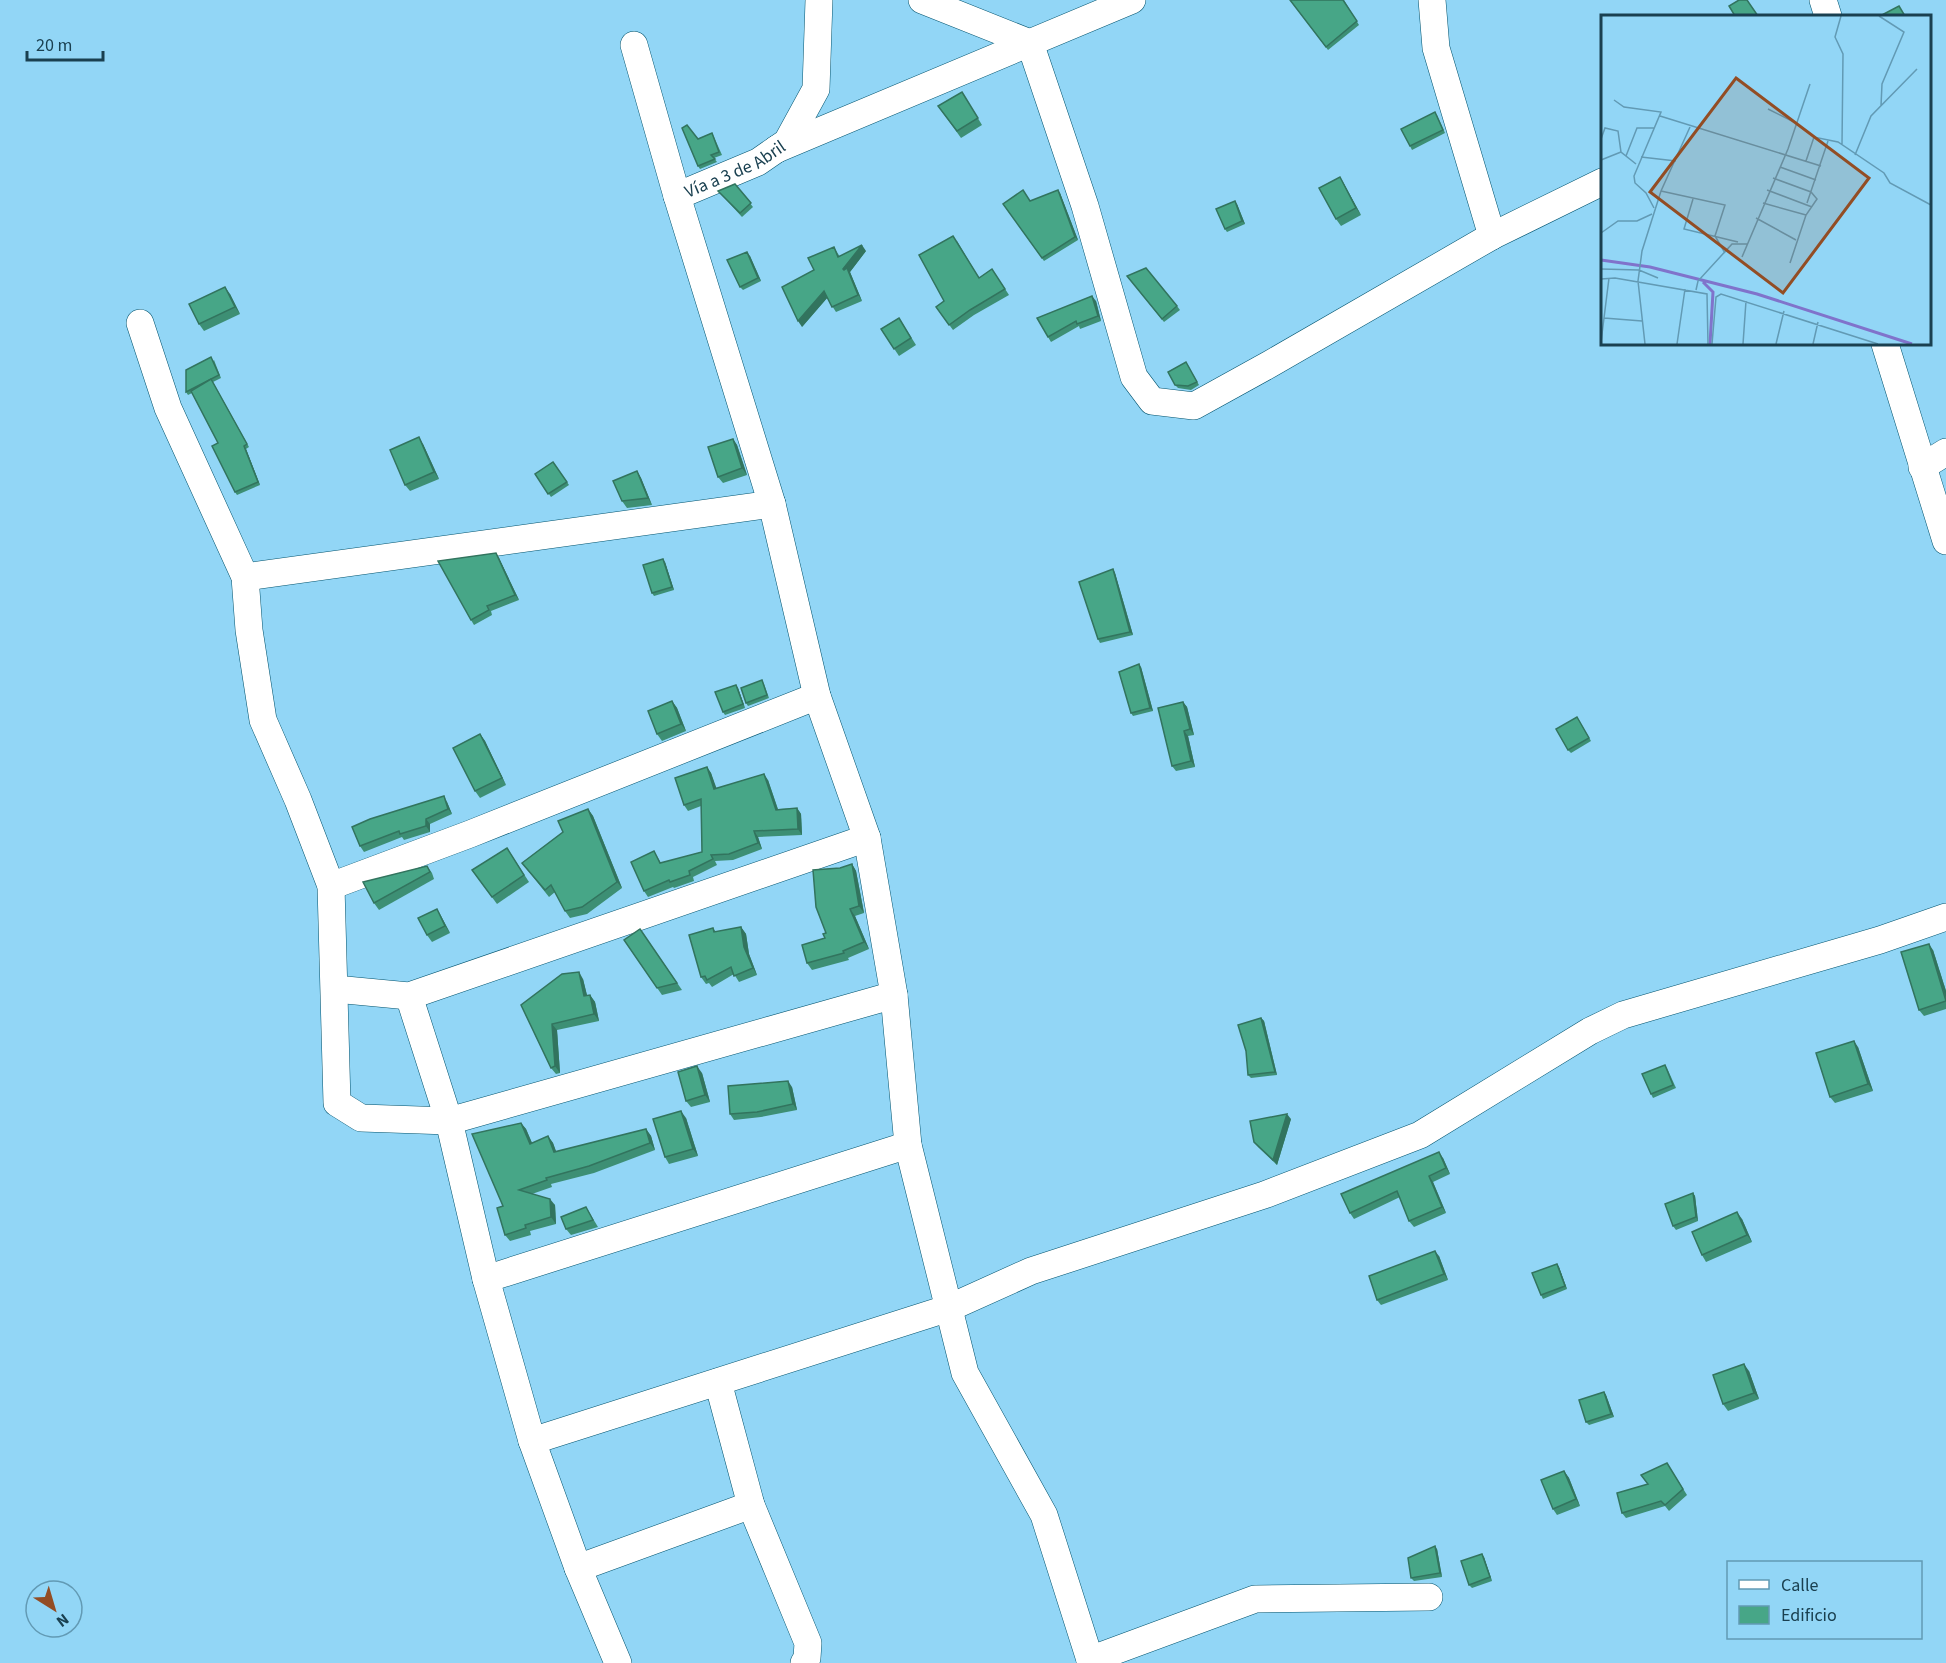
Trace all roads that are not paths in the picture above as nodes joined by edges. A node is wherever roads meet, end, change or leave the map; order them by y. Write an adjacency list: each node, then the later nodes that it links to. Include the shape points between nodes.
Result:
1 (819, 0): 9 (street, Vía a 3 de Abril, via 816,89 787,142)
2 (922, 0): 7 (street)
3 (1131, 0): 7 (street)
4 (1432, 0): 12 (street, via 1436,48)
5 (1823, 0): 6 (street)
6 (1828, 15)
7 (1030, 43): 9 (street); 12 (street, via 1085,206 1134,377 1152,401 1194,406)
8 (634, 45): 11 (street)
9 (777, 149): 11 (street, Vía a 3 de Abril, via 758,162)
10 (1601, 182): 12 (street)
11 (677, 196): 17 (street)
12 (1492, 236)
13 (141, 323): 19 (street, via 168,408)
14 (1886, 345): 16 (street)
15 (1946, 452): 16 (street)
16 (1922, 467): 18 (street)
17 (772, 504): 19 (street); 20 (street)
18 (1946, 542)
19 (245, 577): 22 (street, via 263,720)
20 (817, 696): 21 (street); 22 (street)
21 (867, 837): 25 (street); 26 (street)
22 (332, 886): 24 (street)
23 (1946, 917): 30 (street, via 1623,1015 1590,1030 1420,1135 1264,1195 1030,1271)
24 (335, 989): 26 (street); 27 (street, via 337,1103 361,1118)
25 (894, 994): 27 (street); 28 (street)
26 (409, 996): 27 (street)
27 (449, 1121): 29 (street)
28 (908, 1145): 29 (street); 30 (street)
29 (486, 1279): 32 (street)
30 (949, 1308): 31 (street); 36 (street, via 965,1373 1044,1515)
31 (718, 1382): 32 (street); 33 (street)
32 (531, 1441): 34 (street)
33 (751, 1505): 34 (street); 38 (street, via 808,1643)
34 (578, 1568): 37 (street)
35 (1429, 1598): 36 (street, via 1255,1599)
36 (1090, 1661)
37 (618, 1663)
38 (804, 1663)

